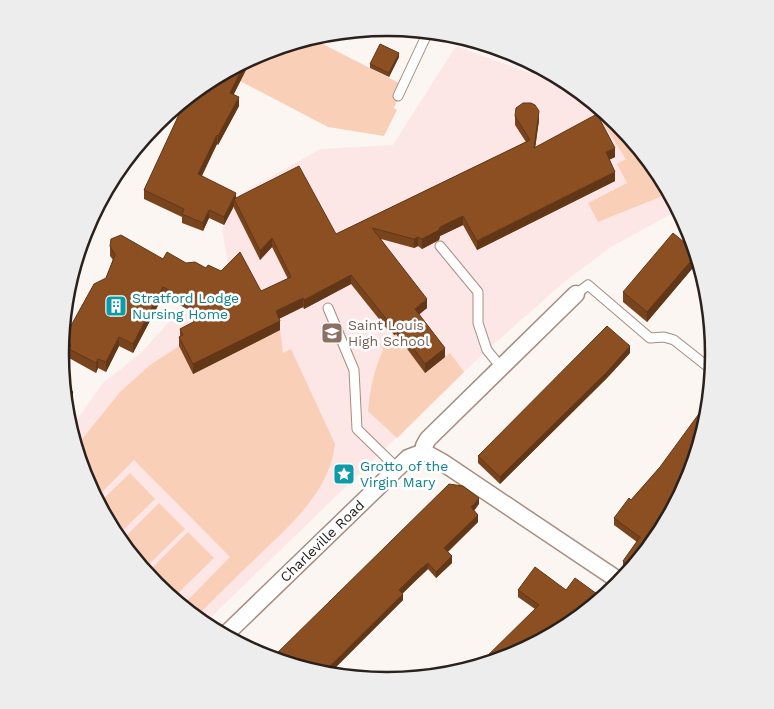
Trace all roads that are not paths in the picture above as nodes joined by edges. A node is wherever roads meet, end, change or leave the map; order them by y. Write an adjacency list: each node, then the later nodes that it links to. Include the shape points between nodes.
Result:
1 (425, 39): 2 (lane)
2 (398, 96)
3 (440, 246): 7 (lane, via 478,292 478,323 487,350)
4 (576, 294): 6 (lane, via 588,285 650,338 674,340); 7 (street)
5 (328, 308): 9 (lane, via 354,370 357,429)
6 (705, 364)
7 (500, 366): 8 (street, via 428,439)
8 (424, 452): 9 (street, Charleville Road, via 408,458); 10 (street)
9 (397, 468): 11 (street, Charleville Road)
10 (614, 577)
11 (229, 631)

